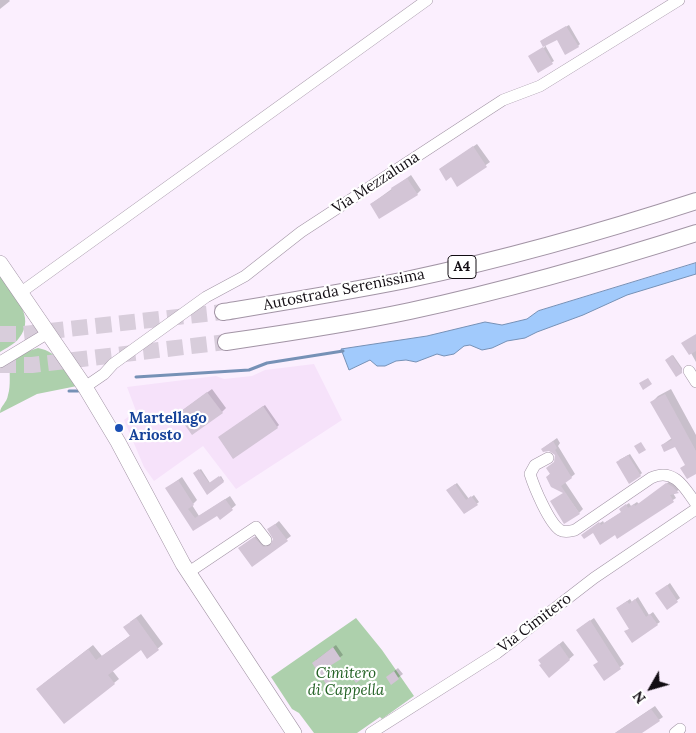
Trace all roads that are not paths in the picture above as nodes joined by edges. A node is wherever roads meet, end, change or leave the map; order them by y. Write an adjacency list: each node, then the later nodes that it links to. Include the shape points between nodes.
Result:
1 (427, 0): 6 (street)
2 (679, 0): 13 (street, Via Mezzaluna, via 540,86 504,100 441,140 301,232 245,276 206,297 113,364)
3 (696, 201): 7 (highway, Autostrada Serenissima / A4, via 507,256 406,280)
4 (696, 234): 9 (highway, Autostrada Serenissima / A4, via 602,262 410,311)
5 (0, 264): 6 (main road)
6 (20, 293): 8 (main road)
7 (223, 312)
8 (48, 333): 10 (street); 13 (main road)
9 (226, 342)
10 (0, 362)
11 (688, 371): 12 (street)
12 (696, 382)
13 (86, 388): 18 (main road)
14 (548, 458): 15 (street, via 534,465 530,474 552,522 566,532 575,530 651,478 662,474 684,485)
15 (696, 504)
16 (696, 509): 20 (street, Via Cimitero, via 594,578 497,653)
17 (266, 540): 18 (street, via 256,527)
18 (188, 572): 19 (main road)
19 (294, 733)
20 (371, 733)

